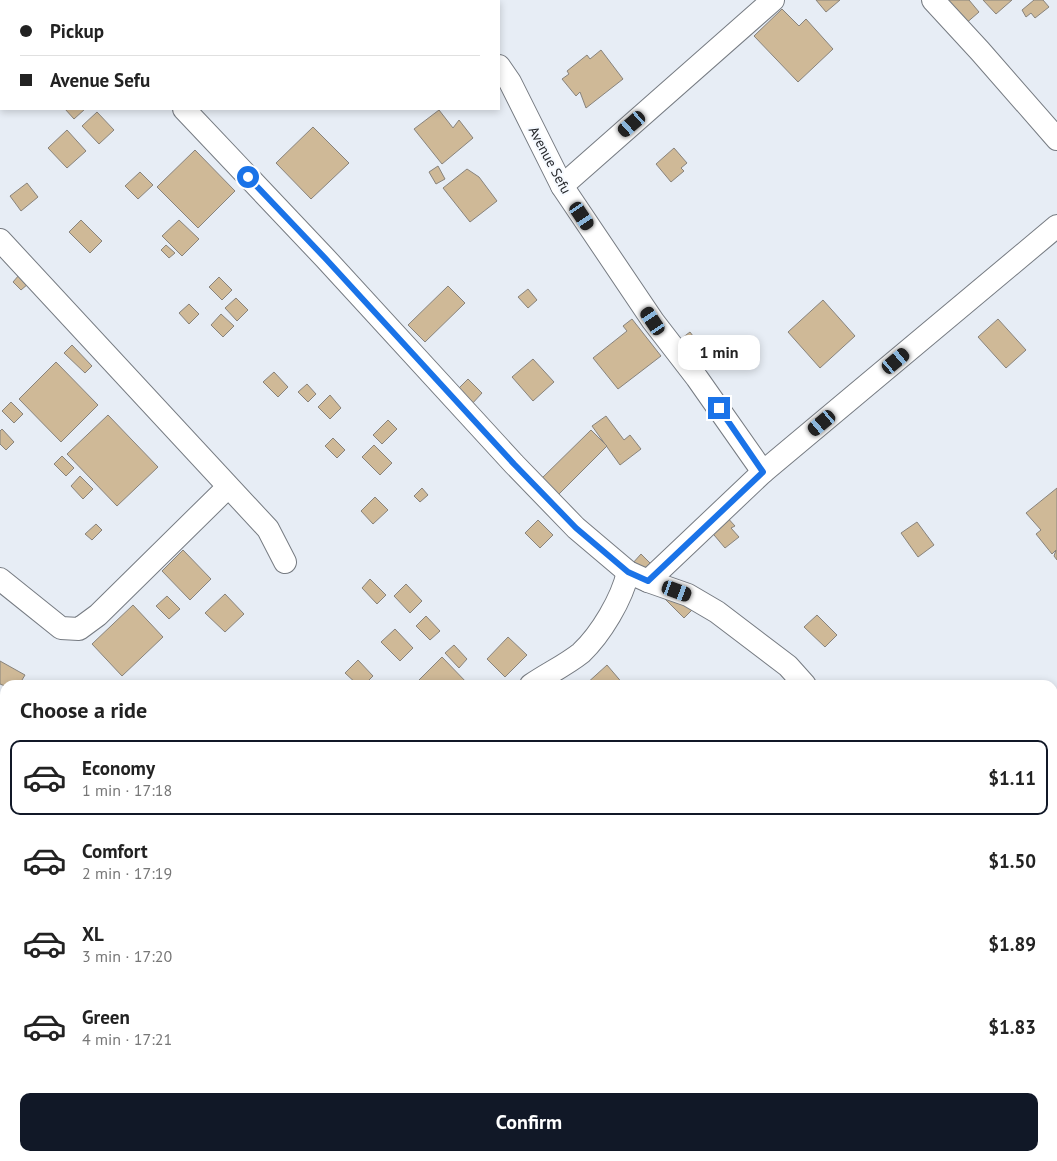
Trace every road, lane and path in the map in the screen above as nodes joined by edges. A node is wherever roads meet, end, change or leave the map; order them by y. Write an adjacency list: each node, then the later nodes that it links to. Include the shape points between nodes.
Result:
1 (773, 0): 6 (street)
2 (932, 0): 5 (street)
3 (500, 67): 6 (street, Avenue Sefu)
4 (185, 110): 12 (street, via 576,528)
5 (1057, 139)
6 (562, 186): 9 (street, Avenue Sefu, via 653,321)
7 (1057, 226): 9 (street)
8 (0, 240): 10 (street)
9 (763, 472): 12 (street)
10 (228, 487): 11 (street, via 268,529); 13 (street, via 80,629 61,628)
11 (285, 562)
12 (638, 577): 14 (street, via 581,652); 15 (street, via 688,595 717,612 788,666)
13 (1, 583)
14 (539, 680)
15 (801, 680)

